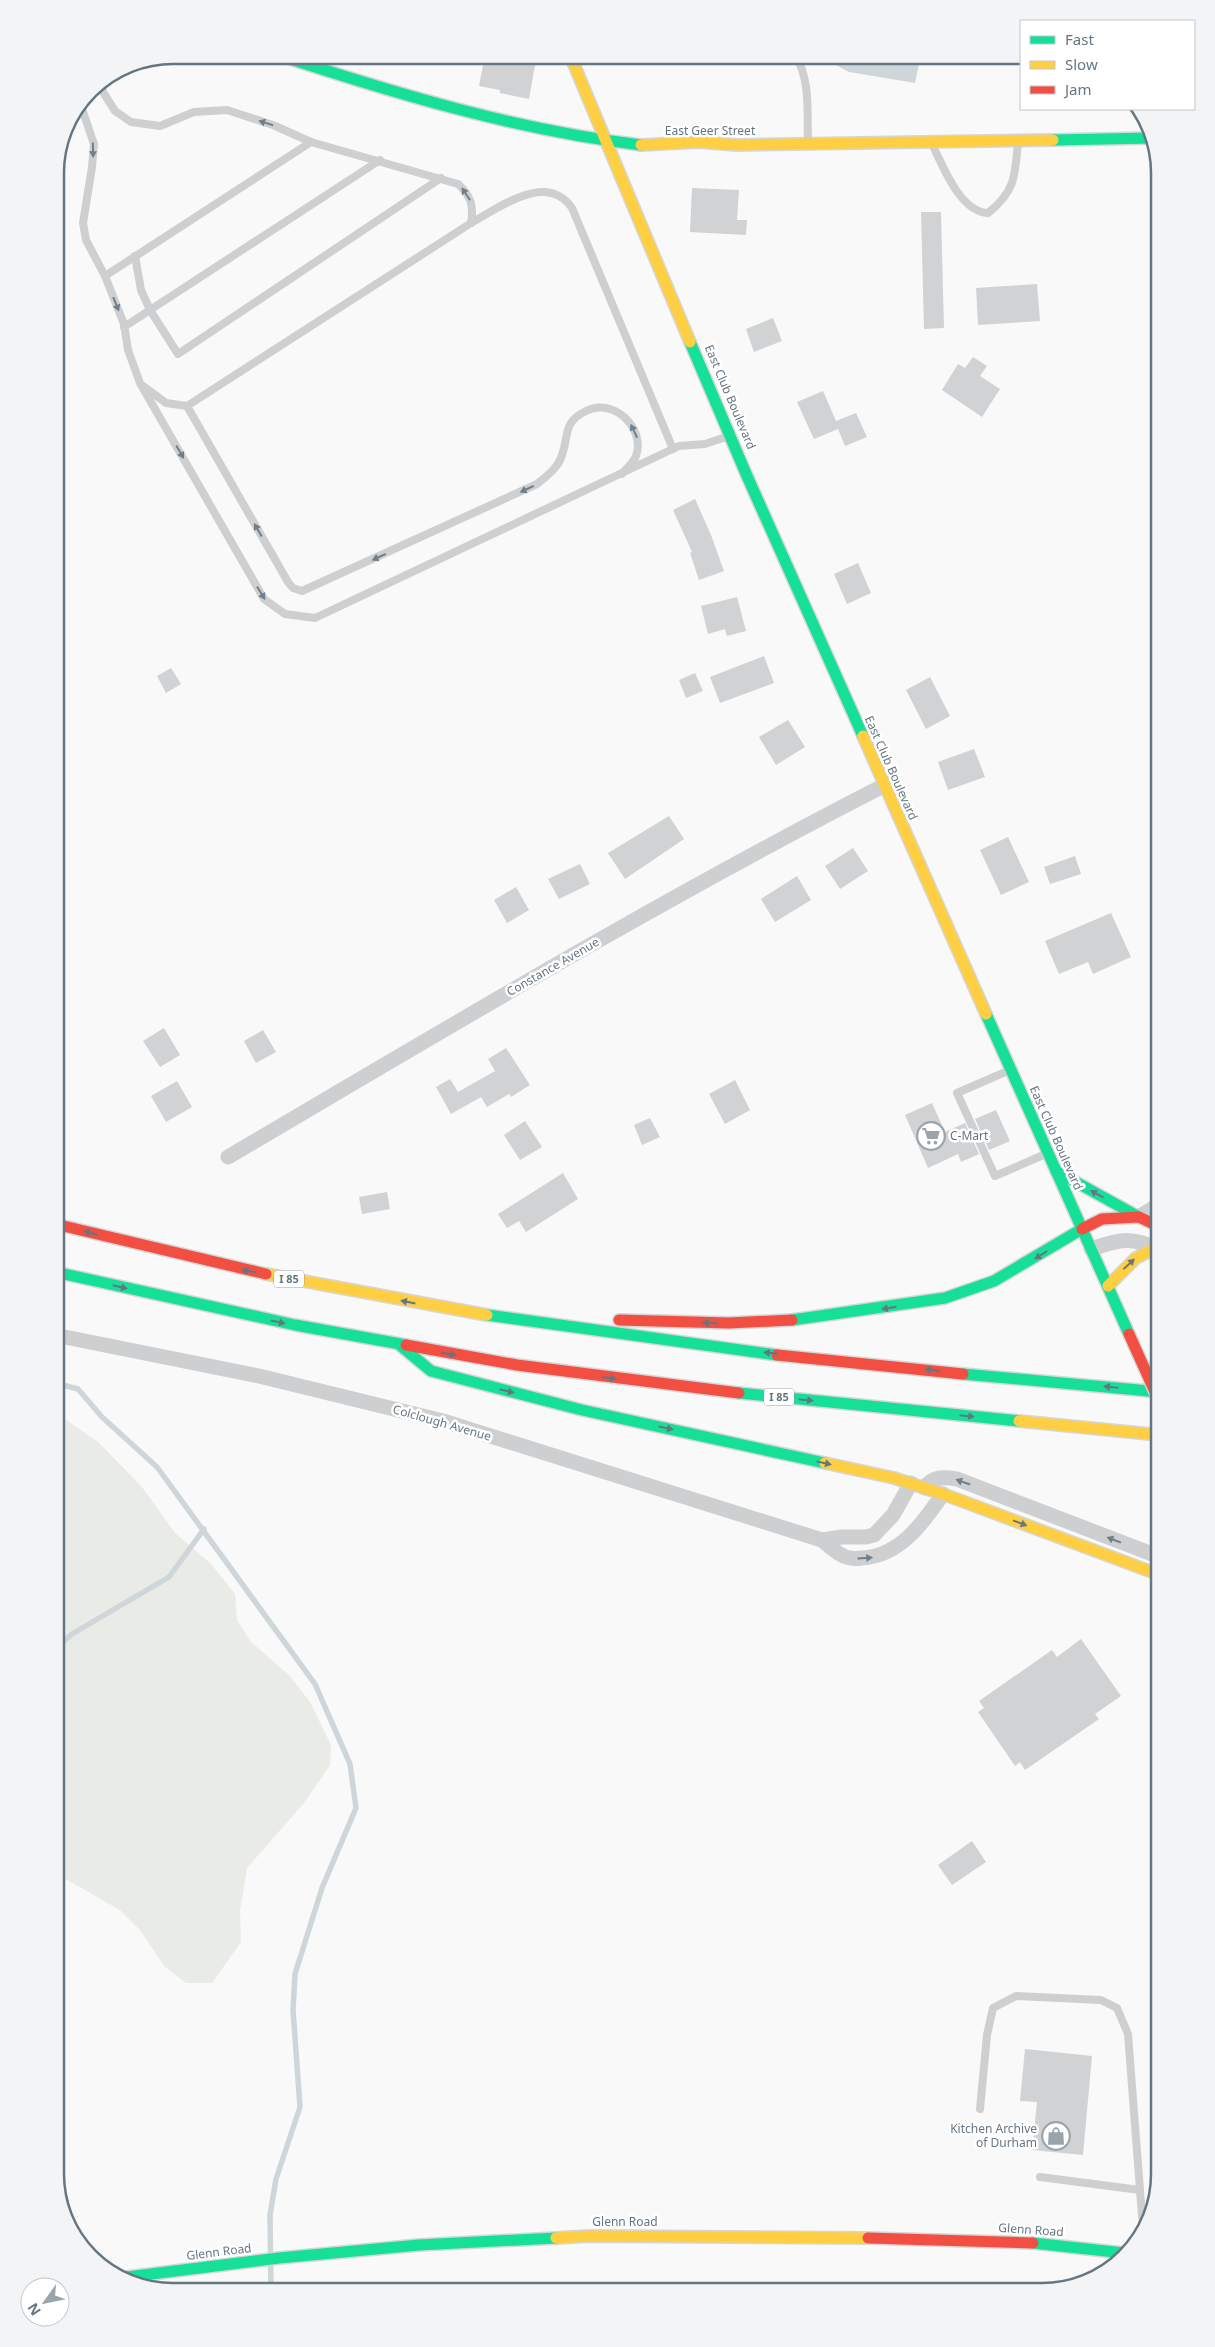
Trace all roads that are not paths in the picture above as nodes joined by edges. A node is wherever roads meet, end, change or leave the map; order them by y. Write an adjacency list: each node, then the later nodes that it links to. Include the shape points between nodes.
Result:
1 (306, 64): 8 (main road, East Geer Street, via 420,101)
2 (574, 64): 8 (main road, East Club Boulevard)
3 (800, 64): 11 (lane, via 806,84)
4 (103, 90): 7 (lane, one-way to 4, via 227,110 194,112 160,126 131,122 115,111)
5 (83, 111): 16 (lane, one-way to 16, via 94,144 83,223 86,240)
6 (1146, 138): 9 (main road, East Geer Street)
7 (311, 142): 12 (lane); 15 (lane)
8 (605, 142): 11 (main road, East Geer Street, via 647,146 698,142); 21 (main road, East Club Boulevard)
9 (1018, 142): 10 (main road, East Geer Street); 10 (lane, via 1014,180 1000,203 988,213 980,213 958,195)
10 (931, 144): 11 (main road, East Geer Street)
11 (808, 145)
12 (380, 160): 13 (lane); 17 (lane)
13 (441, 178): 14 (lane, one-way to 13, via 472,203 468,193 458,184); 17 (lane, via 178,354)
14 (471, 223): 20 (lane); 22 (lane, via 531,192 548,192 568,201)
15 (135, 256): 16 (lane); 17 (lane, via 140,290)
16 (105, 276): 18 (lane, one-way to 18)
17 (150, 310): 18 (lane)
18 (124, 327): 19 (lane)
19 (140, 383): 20 (lane, via 166,403); 23 (lane, one-way to 23, via 264,599 285,614 315,618)
20 (187, 406): 23 (lane, one-way to 20, via 636,456 636,433 617,411 588,410 570,424 562,456 556,467 538,484 302,591 288,582)
21 (731, 435): 22 (lane, via 705,444); 24 (main road, East Club Boulevard)
22 (673, 449): 23 (lane)
23 (622, 474)
24 (884, 786): 25 (main road, East Club Boulevard); 27 (street, Constance Avenue, via 635,921)
25 (1010, 1070): 26 (main road, East Club Boulevard); 26 (lane, via 957,1093 995,1176)
26 (1048, 1153): 28 (main road, East Club Boulevard)
27 (228, 1157)
28 (1056, 1171): 30 (main road, one-way to 28); 33 (main road, East Club Boulevard)
29 (1151, 1210): 30 (street)
30 (1139, 1217): 31 (main road); 33 (main road, via 1102,1219)
31 (1151, 1223)
32 (64, 1226): 39 (main road, I 85, one-way to 32, via 308,1283)
33 (1082, 1229): 35 (main road, East Club Boulevard); 39 (main road, one-way to 39, via 994,1281 945,1298 906,1305 770,1322)
34 (1151, 1246): 35 (street, via 1128,1239)
35 (1091, 1250): 38 (main road, East Club Boulevard)
36 (1151, 1252): 38 (main road, one-way to 36, via 1136,1258)
37 (64, 1274): 41 (main road, I 85, one-way to 41)
38 (1108, 1286): 42 (main road, East Club Boulevard, bridge)
39 (526, 1321): 43 (main road, I 85, one-way to 39, via 691,1345)
40 (64, 1337): 47 (street, Colclough Avenue, via 259,1376 443,1421)
41 (401, 1345): 44 (main road, I 85, one-way to 44, via 516,1365 686,1388); 45 (main road, one-way to 45, via 431,1371 582,1410)
42 (1151, 1383)
43 (1151, 1391)
44 (1151, 1434)
45 (918, 1486): 46 (main road); 47 (street, Colclough Avenue, via 874,1535); 48 (street, one-way to 45, via 957,1479 937,1478)
46 (943, 1494): 47 (street, Colclough Avenue, one-way to 46, via 846,1557 868,1558 887,1553 916,1529); 49 (main road, one-way to 49)
47 (822, 1540)
48 (1151, 1554)
49 (1151, 1572)
50 (980, 2109): 52 (lane, via 987,2035 994,2008 1016,1996 1101,2000 1116,2008 1128,2034)
51 (1040, 2177): 52 (lane)
52 (1140, 2190): 53 (lane)
53 (1143, 2217)
54 (1118, 2252): 55 (main road, Glenn Road, via 1023,2242 589,2236 419,2245)
55 (135, 2276)

